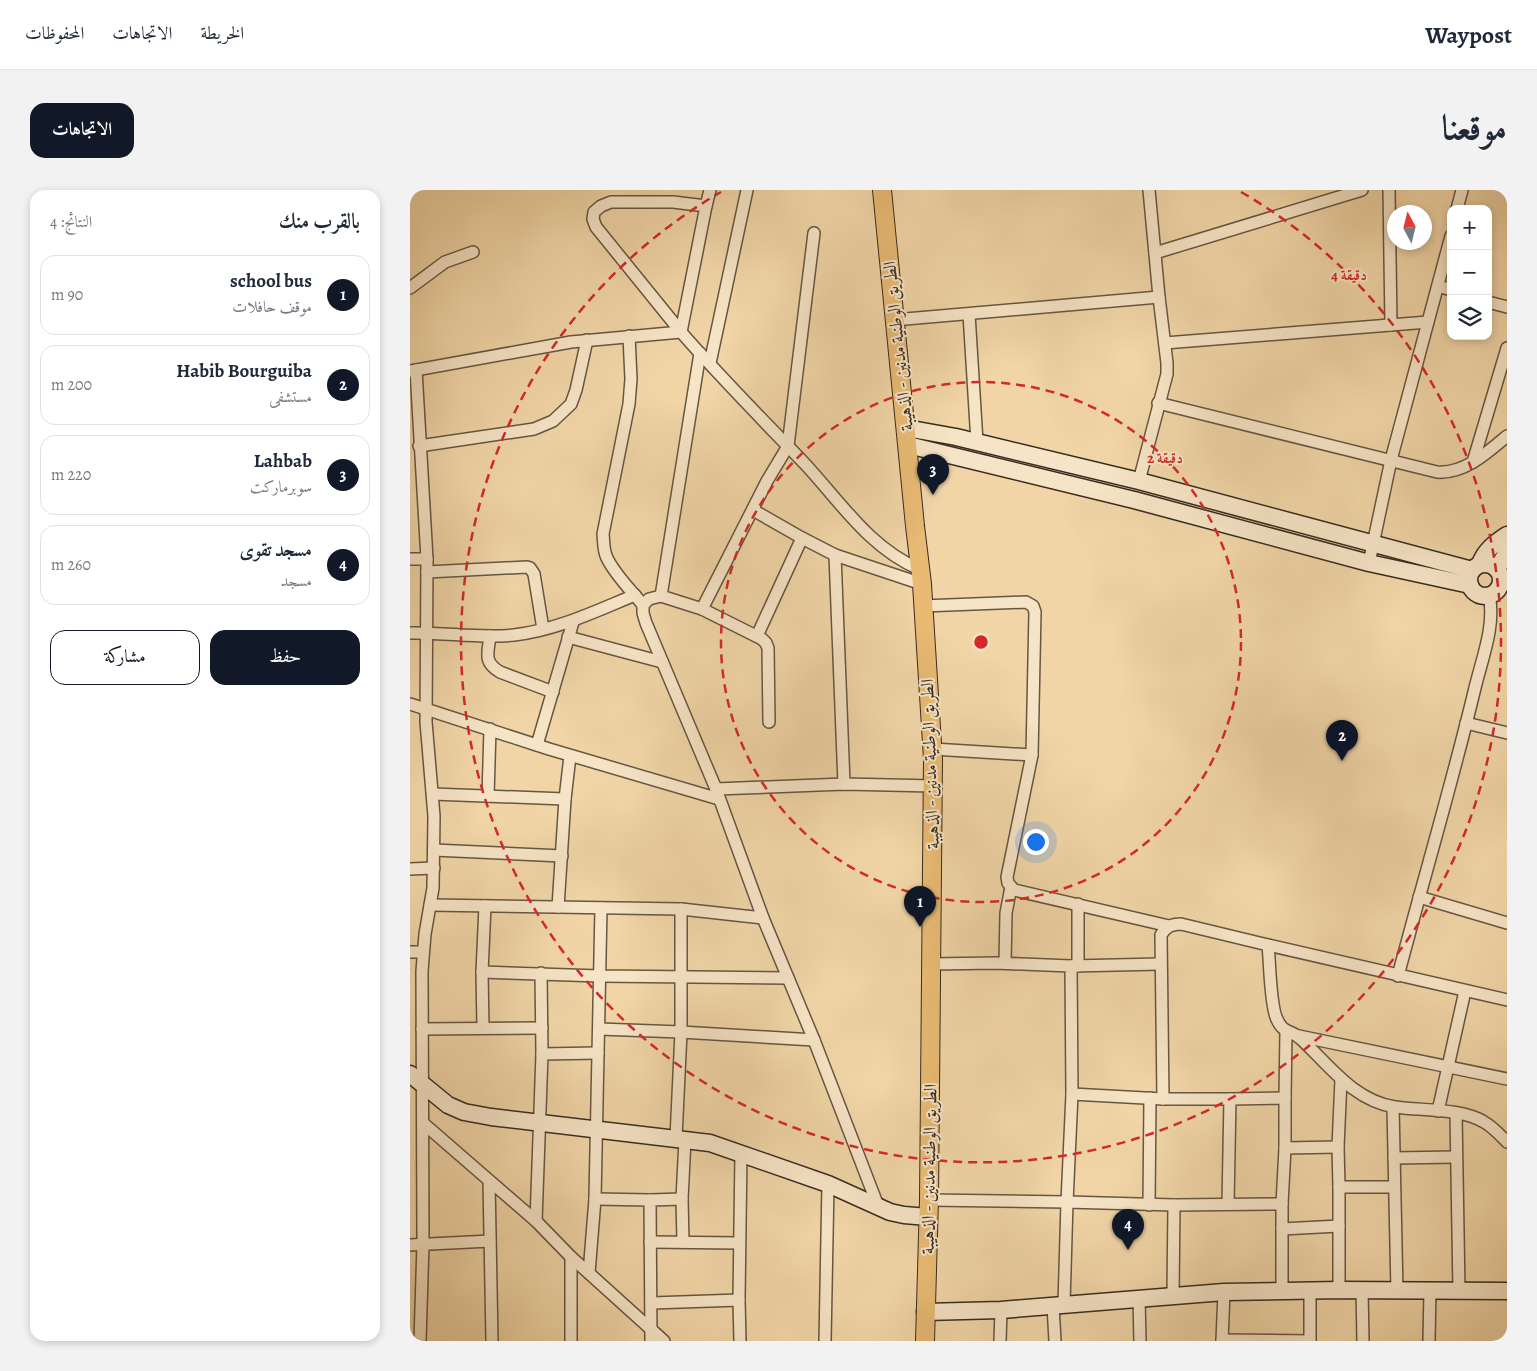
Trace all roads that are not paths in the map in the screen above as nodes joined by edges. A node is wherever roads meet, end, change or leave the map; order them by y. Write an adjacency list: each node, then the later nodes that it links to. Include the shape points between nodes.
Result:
1 (710, 190): 9 (street)
2 (748, 190): 30 (street)
3 (882, 190): 21 (main road, الطريق الوطنية مدنين - الذهيبة)
4 (1149, 190): 13 (street)
5 (1362, 190): 13 (street)
6 (1389, 190): 23 (street)
7 (1462, 190): 8 (street)
8 (1458, 205)
9 (706, 206): 24 (street); 24 (street, via 674,202 611,202 594,212 596,227)
10 (814, 233): 37 (street)
11 (1448, 250): 14 (street)
12 (473, 252): 15 (street, via 444,262)
13 (1155, 254): 17 (street)
14 (1439, 286): 16 (street); 22 (street)
15 (410, 288)
16 (1447, 289)
17 (1159, 297): 20 (street); 27 (street)
18 (1492, 303): 19 (street)
19 (1507, 306)
20 (969, 314): 21 (street); 35 (street)
21 (894, 320): 33 (main road, الطريق الوطنية مدنين - الذهيبة)
22 (1428, 322): 23 (street); 38 (street)
23 (1391, 325): 27 (street)
24 (681, 332): 25 (street); 29 (street)
25 (630, 336): 26 (street); 54 (street, via 629,404 604,546 612,566)
26 (587, 340): 31 (street); 36 (street, via 573,397 553,421 534,429)
27 (1165, 343): 32 (street, via 1167,374)
28 (1507, 348): 39 (street)
29 (700, 354): 30 (street); 55 (street)
30 (710, 363): 37 (street)
31 (413, 370): 36 (street)
32 (1158, 403): 38 (street); 40 (street)
33 (907, 436): 35 (street); 49 (street); 52 (main road, الطريق الوطنية مدنين - الذهيبة)
34 (1507, 436): 39 (street)
35 (977, 442): 40 (street)
36 (419, 446): 48 (street)
37 (788, 446): 41 (street); 52 (street, via 862,529)
38 (1391, 460): 39 (street, via 1437,472 1458,470); 44 (street)
39 (1473, 462)
40 (1139, 481): 44 (street)
41 (753, 510): 43 (street); 58 (street)
42 (1507, 535): 51 (street, via 1489,548)
43 (802, 538): 46 (street); 64 (street)
44 (1373, 544): 49 (street); 51 (street)
45 (1507, 552): 53 (street)
46 (835, 555): 52 (street); 78 (street)
47 (410, 559): 48 (street)
48 (427, 559): 50 (street)
49 (1368, 563): 51 (street)
50 (427, 572): 60 (street, via 530,568 534,574); 62 (street)
51 (1474, 573): 53 (street, via 1489,564); 53 (street, via 1478,594)
52 (921, 577): 57 (main road, الطريق الوطنية مدنين - الذهيبة)
53 (1499, 584): 71 (street, via 1491,604 1491,620)
54 (635, 595): 56 (street); 59 (street)
55 (661, 596): 56 (street, via 649,599); 58 (street)
56 (643, 605): 66 (street, via 646,623)
57 (924, 606): 75 (main road, الطريق الوطنية مدنين - الذهيبة); 76 (street, via 1026,602 1033,606 1036,619)
58 (702, 609): 64 (street)
59 (573, 622): 60 (street); 65 (street)
60 (543, 629): 63 (street)
61 (410, 633): 62 (street)
62 (426, 633): 63 (street); 69 (street)
63 (490, 636): 67 (street, via 487,656 492,668)
64 (757, 636): 70 (street, via 768,648)
65 (568, 637): 66 (street); 67 (street)
66 (662, 662): 81 (street)
67 (553, 692): 74 (street)
68 (410, 704): 69 (street)
69 (427, 708): 72 (street); 80 (street)
70 (769, 722)
71 (1466, 723): 73 (street); 89 (street)
72 (490, 729): 74 (street); 82 (street)
73 (1507, 733)
74 (537, 746): 77 (street)
75 (933, 749): 76 (street); 79 (main road, الطريق الوطنية مدنين - الذهيبة)
76 (1032, 755): 88 (street, via 1007,877)
77 (570, 756): 81 (street); 83 (street)
78 (844, 784): 79 (street); 81 (street)
79 (934, 786): 103 (main road, الطريق الوطنية مدنين - الذهيبة)
80 (433, 794): 82 (street); 84 (street)
81 (717, 794): 96 (street)
82 (488, 796): 83 (street)
83 (565, 799): 85 (street)
84 (434, 850): 85 (street); 86 (street)
85 (562, 856): 93 (street)
86 (434, 868): 87 (street); 91 (street)
87 (410, 869)
88 (1011, 887): 90 (street); 102 (street, via 1006,912)
89 (1419, 897): 97 (street); 109 (street)
90 (1078, 904): 98 (street); 105 (street)
91 (430, 905): 92 (street); 101 (street)
92 (484, 906): 93 (street); 106 (street)
93 (558, 907): 94 (street)
94 (601, 908): 95 (street); 108 (street)
95 (681, 909): 96 (street); 110 (street)
96 (763, 918): 111 (street)
97 (1507, 923)
98 (1169, 926): 99 (street, via 1181,924); 104 (street, via 1161,935)
99 (1268, 945): 109 (street); 119 (street, via 1274,1011)
100 (410, 952): 101 (street)
101 (423, 952): 116 (street)
102 (1005, 963): 103 (street); 105 (street)
103 (932, 964): 161 (main road, الطريق الوطنية مدنين - الذهيبة)
104 (1160, 964): 105 (street); 131 (street)
105 (1075, 966): 128 (street)
106 (482, 972): 107 (street); 114 (street)
107 (540, 973): 108 (street); 115 (street)
108 (600, 976): 110 (street); 117 (street)
109 (1398, 976): 112 (street)
110 (681, 977): 111 (street); 118 (street)
111 (788, 978): 121 (street)
112 (1465, 991): 113 (street); 124 (street)
113 (1507, 1000)
114 (483, 1028): 115 (street); 116 (street)
115 (542, 1028): 123 (street)
116 (422, 1029): 125 (street)
117 (599, 1029): 118 (street); 122 (street)
118 (681, 1032): 121 (street); 139 (street)
119 (1286, 1032): 120 (street); 130 (street)
120 (1299, 1036): 124 (street); 126 (street)
121 (814, 1040): 160 (street)
122 (598, 1053): 123 (street); 138 (street)
123 (542, 1054): 136 (street)
124 (1447, 1067): 127 (street); 134 (street)
125 (416, 1079): 136 (street, via 448,1105 464,1112); 137 (street)
126 (1341, 1079): 133 (street, via 1373,1101); 143 (street)
127 (1507, 1080)
128 (1072, 1094): 129 (street); 155 (street)
129 (1150, 1098): 131 (street); 158 (street)
130 (1285, 1098): 132 (street); 144 (street)
131 (1163, 1099): 132 (street)
132 (1230, 1099): 156 (street)
133 (1393, 1107): 134 (street); 147 (street)
134 (1438, 1111): 135 (street)
135 (1456, 1114): 141 (street, via 1483,1121); 146 (street)
136 (540, 1122): 138 (street); 162 (street)
137 (423, 1123): 140 (street); 148 (street)
138 (597, 1129): 139 (street); 152 (street)
139 (680, 1139): 145 (street, via 710,1142); 153 (street)
140 (422, 1142): 142 (street); 169 (street)
141 (1507, 1142)
142 (410, 1143)
143 (1338, 1147): 144 (street); 151 (street)
144 (1286, 1148): 157 (street)
145 (741, 1152): 149 (street); 168 (street)
146 (1456, 1157): 147 (street); 179 (street)
147 (1394, 1158): 150 (street)
148 (489, 1181): 162 (street); 165 (street)
149 (828, 1184): 160 (street); 198 (street)
150 (1394, 1186): 151 (street); 177 (street)
151 (1339, 1187): 163 (street)
152 (595, 1199): 154 (street); 172 (street)
153 (682, 1199): 154 (street); 167 (street)
154 (650, 1200): 166 (street)
155 (1067, 1202): 158 (street); 161 (street); 186 (street)
156 (1228, 1204): 157 (street); 159 (street)
157 (1282, 1204): 164 (street)
158 (1149, 1205): 159 (street)
159 (1174, 1205): 182 (street)
160 (878, 1206): 161 (street, via 904,1215)
161 (929, 1209): 188 (main road, الطريق الوطنية مدنين - الذهيبة)
162 (536, 1221): 171 (street)
163 (1339, 1226): 164 (street); 173 (street)
164 (1282, 1229): 175 (street)
165 (490, 1241): 169 (street); 193 (street)
166 (650, 1242): 167 (street); 185 (street)
167 (683, 1242): 168 (street)
168 (739, 1243): 184 (street)
169 (423, 1244): 170 (street); 189 (street)
170 (410, 1245)
171 (571, 1257): 172 (street); 194 (street)
172 (589, 1273): 190 (street)
173 (1339, 1290): 174 (street); 176 (street)
174 (1362, 1290): 177 (street); 204 (street)
175 (1282, 1291): 176 (street); 181 (street)
176 (1310, 1291): 203 (street)
177 (1397, 1291): 178 (street)
178 (1430, 1291): 179 (street); 205 (street)
179 (1460, 1291): 180 (street)
180 (1507, 1291)
181 (1224, 1292): 182 (street); 191 (street)
182 (1173, 1295): 183 (street)
183 (1139, 1298): 186 (street); 202 (street)
184 (738, 1300): 185 (street); 197 (street)
185 (652, 1303): 190 (street)
186 (1059, 1304): 187 (street); 201 (street)
187 (1001, 1310): 188 (street); 200 (street)
188 (925, 1312): 199 (main road, الطريق الوطنية مدنين - الذهيبة)
189 (415, 1321): 192 (street)
190 (651, 1329): 195 (street); 196 (street)
191 (1222, 1340): 203 (street)
192 (420, 1341)
193 (492, 1341)
194 (571, 1341)
195 (651, 1341)
196 (664, 1341)
197 (740, 1341)
198 (825, 1341)
199 (925, 1341)
200 (1000, 1341)
201 (1055, 1341)
202 (1140, 1341)
203 (1310, 1341)
204 (1363, 1341)
205 (1429, 1341)

